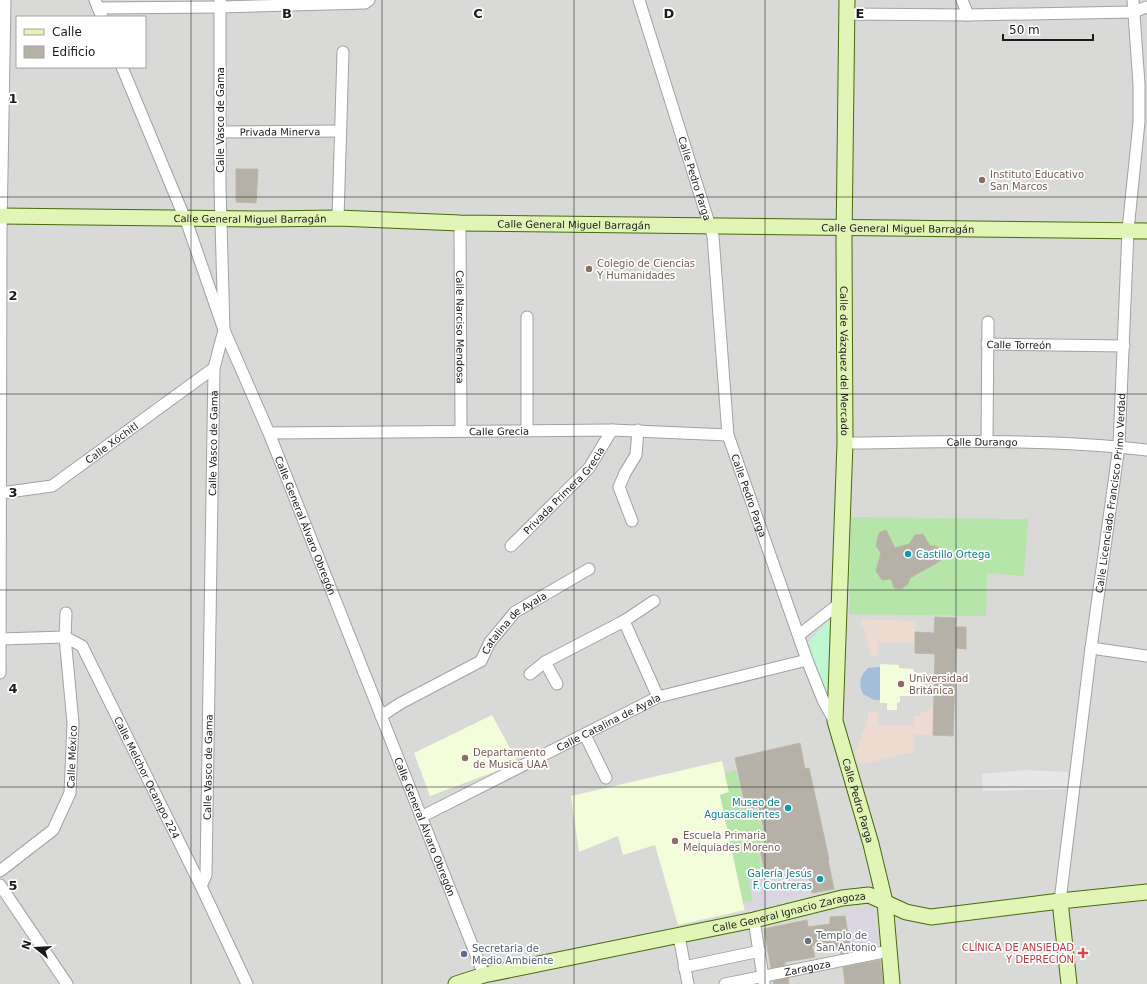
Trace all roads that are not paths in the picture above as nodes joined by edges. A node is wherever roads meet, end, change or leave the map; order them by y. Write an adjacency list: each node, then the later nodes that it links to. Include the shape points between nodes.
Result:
1 (369, 0): 5 (street, via 365,3)
2 (639, 0): 22 (street, Calle Pedro Parga)
3 (962, 0): 11 (street)
4 (1133, 0): 10 (street, Calle Licenciado Francisco Primo Verdad)
5 (220, 4): 9 (street); 15 (street, Calle Vasco de Gama)
6 (3, 6): 17 (street)
7 (847, 7): 11 (street); 23 (street, Calle de Vázquez del Mercado)
8 (1147, 7): 10 (street)
9 (98, 8)
10 (1133, 12): 11 (street); 14 (street, Calle Licenciado Francisco Primo Verdad)
11 (968, 15)
12 (343, 52): 16 (street)
13 (122, 68): 18 (street, Calle General Álvaro Obregón)
14 (1143, 122): 24 (street, Calle Licenciado Francisco Primo Verdad)
15 (220, 132): 16 (street, Privada Minerva); 19 (street, Calle Vasco de Gama)
16 (340, 132): 20 (street)
17 (0, 216): 18 (street, Calle General Miguel Barragán); 42 (street)
18 (184, 218): 19 (street, Calle General Miguel Barragán); 28 (street, Calle General Álvaro Obregón)
19 (220, 218): 20 (street, Calle General Miguel Barragán); 28 (street, Calle Vasco de Gama)
20 (338, 218): 21 (street, Calle General Miguel Barragán)
21 (460, 223): 22 (street, Calle General Miguel Barragán); 32 (street, Calle Narciso Mendosa)
22 (709, 225): 23 (street, Calle General Miguel Barragán); 37 (street, Calle Pedro Parga, via 713,236)
23 (845, 226): 24 (street, Calle General Miguel Barragán); 39 (street, Calle de Vázquez del Mercado)
24 (1128, 230): 25 (street, Calle General Miguel Barragán); 30 (street, Calle Licenciado Francisco Primo Verdad)
25 (1147, 231)
26 (527, 317): 33 (street)
27 (988, 322): 29 (street)
28 (224, 330): 31 (street, Calle Vasco de Gama); 36 (street, Calle General Álvaro Obregón)
29 (987, 344): 30 (street, Calle Torreón); 38 (street, Calle Torreón)
30 (1124, 346): 40 (street, Calle Licenciado Francisco Primo Verdad)
31 (214, 368): 42 (street, Calle Xóchitl, via 52,486); 68 (street, Calle Vasco de Gama, via 206,875)
32 (461, 430): 33 (street, Calle Grecia); 36 (street, Calle Grecia)
33 (527, 430): 34 (street, Calle Grecia)
34 (612, 430): 35 (street, Calle Grecia); 44 (street, Privada Primera Grecia, via 589,468)
35 (638, 430): 37 (street, Calle Grecia); 43 (street, via 636,455 619,487)
36 (269, 433): 61 (street, Calle General Álvaro Obregón)
37 (728, 435): 50 (street, Calle Pedro Parga)
38 (987, 442): 39 (street, Calle Durango); 40 (street, Calle Durango)
39 (845, 443): 47 (street, Calle de Vázquez del Mercado)
40 (1119, 446): 41 (street, Calle Durango); 53 (street, Calle Licenciado Francisco Primo Verdad)
41 (1147, 450)
42 (1, 493): 52 (street)
43 (632, 521)
44 (511, 546)
45 (589, 569): 61 (street, Catalina de Ayala, via 515,612 490,642 481,661 400,703)
46 (654, 601): 49 (street)
47 (840, 603): 50 (street); 62 (street, Calle de Vázquez del Mercado)
48 (66, 613): 51 (street, Calle México)
49 (624, 621): 56 (street); 60 (street)
50 (799, 635): 55 (street, Calle Pedro Parga)
51 (65, 637): 52 (street); 66 (street, Calle México, via 73,723 70,793 53,830); 68 (street, Calle Melchor Ocampo 224, via 82,646)
52 (1, 639): 57 (street)
53 (1091, 648): 54 (street); 70 (street, Calle Licenciado Francisco Primo Verdad)
54 (1147, 656)
55 (807, 660): 60 (street, Calle Catalina de Ayala); 62 (street, Calle Pedro Parga, via 823,700)
56 (545, 662): 58 (street); 59 (street)
57 (0, 674)
58 (530, 674)
59 (557, 684)
60 (658, 697): 63 (street, Calle Catalina de Ayala)
61 (381, 716): 65 (street, Calle General Álvaro Obregón)
62 (835, 721): 71 (street, Calle Pedro Parga)
63 (585, 735): 64 (street); 65 (street, Calle Catalina de Ayala)
64 (606, 778)
65 (421, 817): 77 (street, Calle General Álvaro Obregón)
66 (0, 872)
67 (0, 885): 79 (street)
68 (202, 886): 80 (street, Calle Melchor Ocampo 224)
69 (1147, 892): 70 (street, Calle General Ignacio Zaragoza)
70 (1060, 900): 71 (street, Calle General Ignacio Zaragoza, via 931,917 906,912); 85 (street, Calle Licenciado Francisco Primo Verdad)
71 (885, 902): 72 (street, Calle General Ignacio Zaragoza, via 869,896 842,898); 75 (street, Calle Pedro Parga)
72 (754, 920): 73 (street, Calle General Ignacio Zaragoza); 74 (street)
73 (679, 936): 76 (street); 77 (street, Calle General Ignacio Zaragoza)
74 (760, 951): 76 (street); 78 (street)
75 (889, 951): 78 (street, Zaragoza); 84 (street, Calle Pedro Parga)
76 (684, 967): 82 (street)
77 (486, 980): 81 (street, Calle General Ignacio Zaragoza)
78 (764, 980): 83 (street, Zaragoza)
79 (67, 984)
80 (247, 984)
81 (456, 984)
82 (688, 984)
83 (725, 984)
84 (892, 984)
85 (1069, 984)

